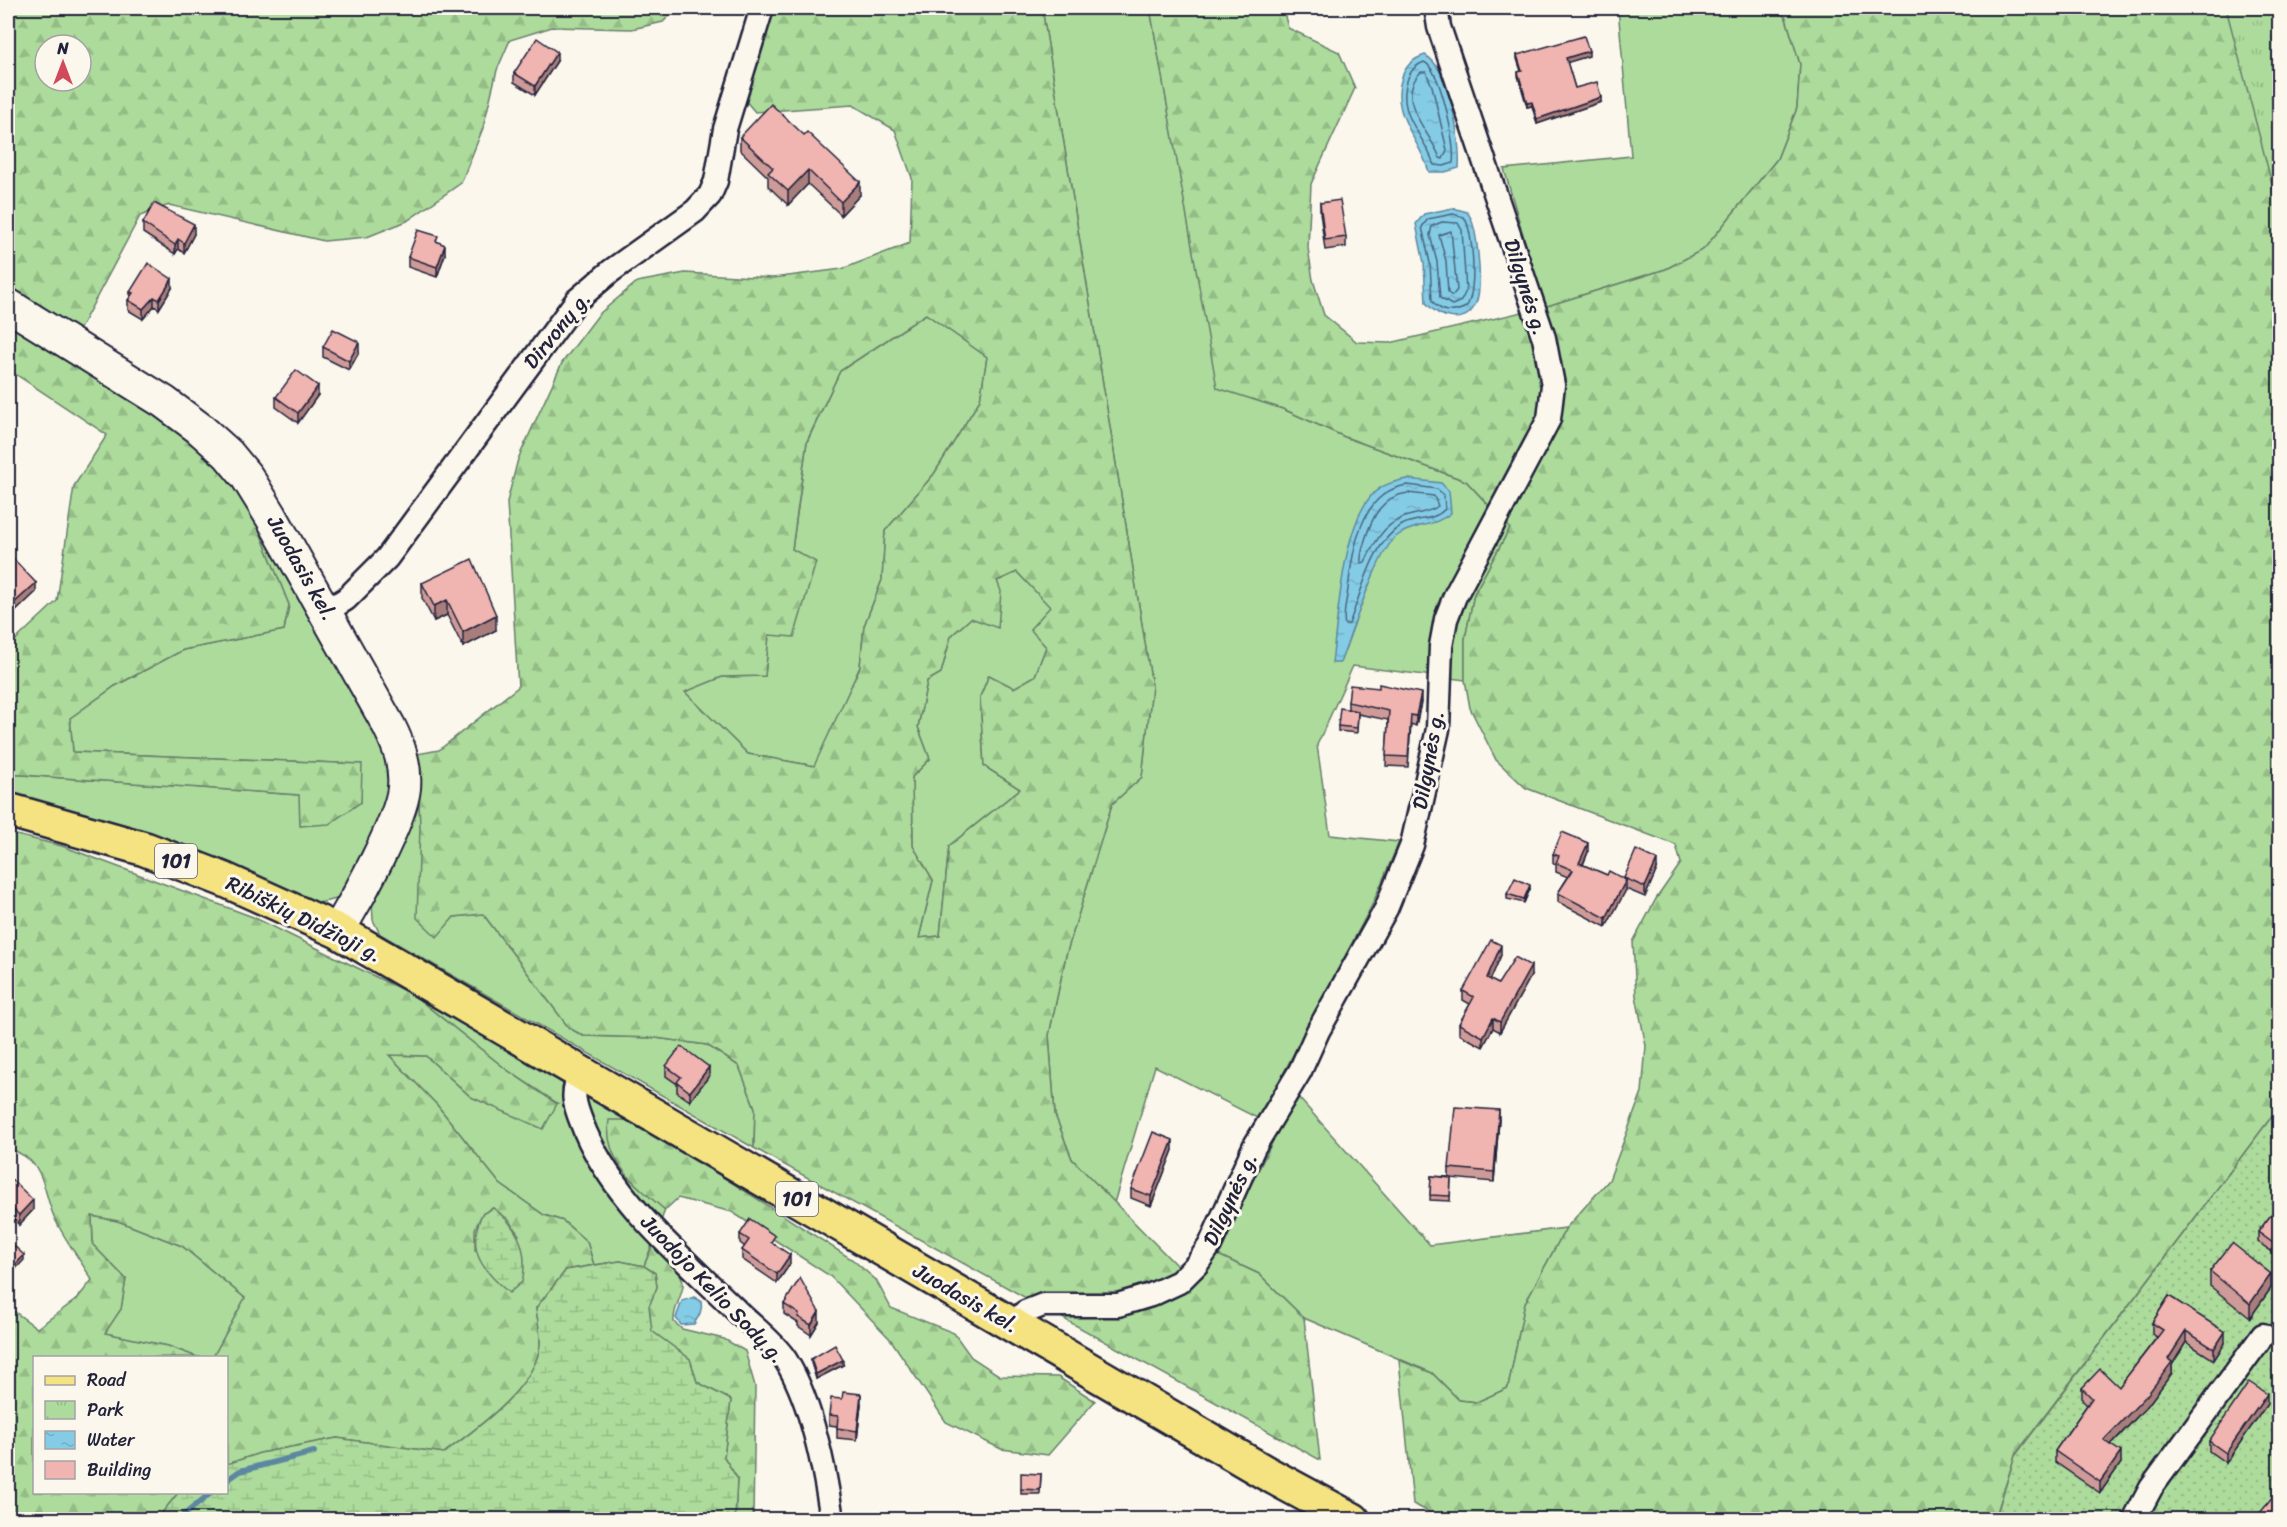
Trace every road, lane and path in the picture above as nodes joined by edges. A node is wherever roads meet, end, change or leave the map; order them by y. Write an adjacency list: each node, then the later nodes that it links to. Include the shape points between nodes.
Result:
1 (762, 8): 4 (street, Dirvonų g., via 710,195 695,211 577,300 387,558 346,599)
2 (1436, 8): 8 (street, Dilgynės g., via 1439,27 1544,338 1553,385 1549,419 1446,619 1439,670 1438,729 1412,845 1386,909 1300,1071 1254,1147 1210,1245 1197,1264 1179,1282 1150,1295 1118,1305 1043,1305 1025,1312)
3 (8, 305): 4 (street, Juodasis kel., via 164,402 228,454 259,496)
4 (327, 611): 6 (street, Juodasis kel., via 401,751 404,772 398,808 356,902)
5 (8, 810): 6 (main road, Ribiškių Didžioji g. / 101, via 145,849)
6 (338, 931): 7 (main road, Ribiškių Didžioji g. / 101)
7 (582, 1072): 8 (main road, Juodasis kel. / 101); 10 (street, Juodojo Kelio Sodų g., via 573,1086 576,1109 593,1150 618,1188 784,1358 816,1439)
8 (1012, 1325): 11 (main road, Juodasis kel. / 101)
9 (2263, 1335): 12 (street, via 2151,1488)
10 (832, 1520)
11 (1353, 1520)
12 (2134, 1520)

